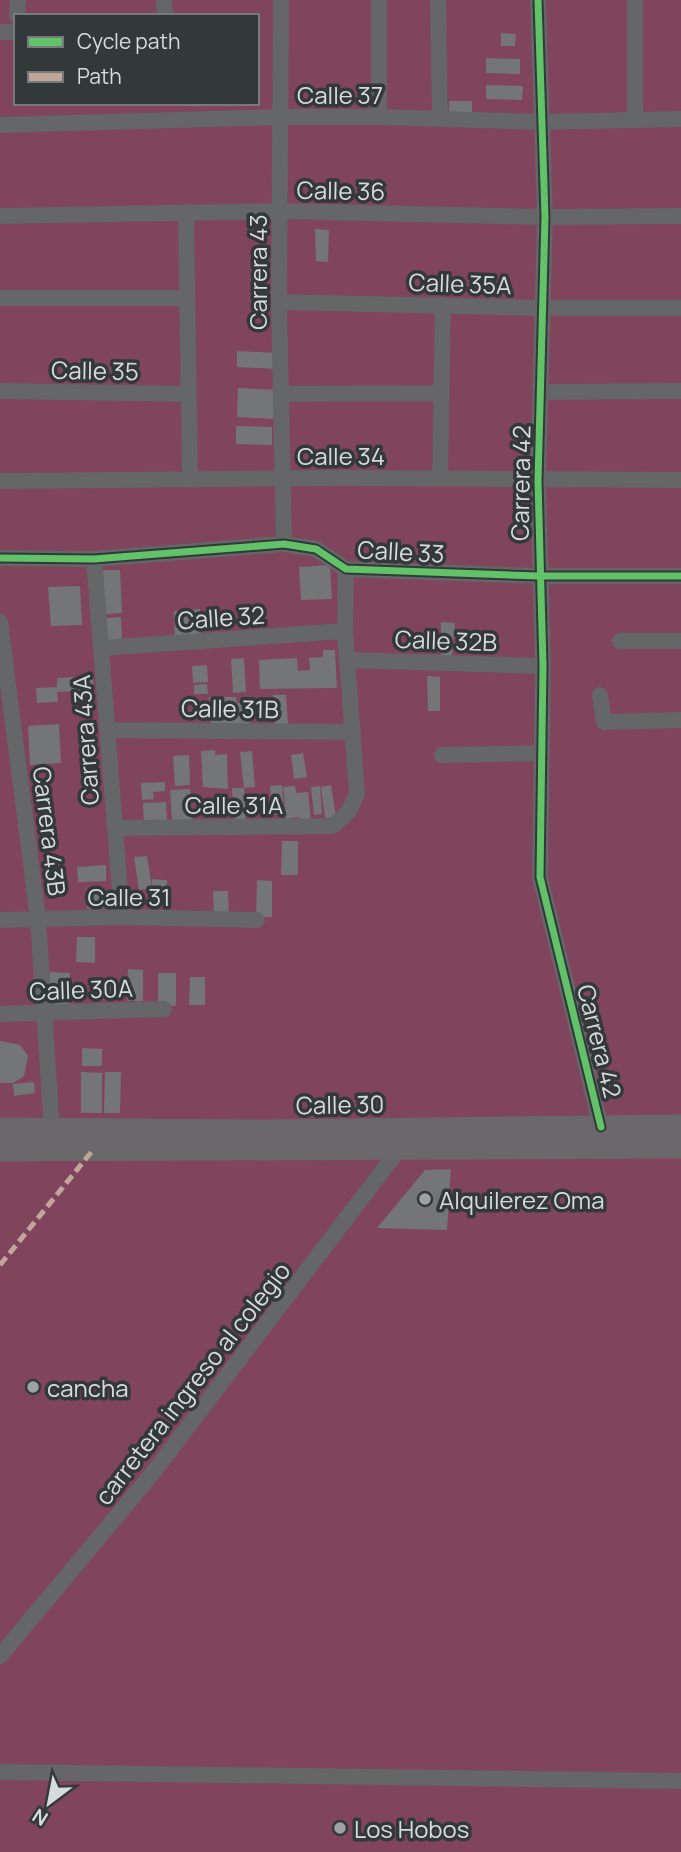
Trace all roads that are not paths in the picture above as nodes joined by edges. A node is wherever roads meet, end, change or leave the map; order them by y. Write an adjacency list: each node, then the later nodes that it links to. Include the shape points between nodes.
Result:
1 (281, 0): 7 (street, Carrera 43)
2 (379, 0): 8 (street)
3 (438, 0): 9 (street)
4 (538, 0): 12 (street, Carrera 42)
5 (635, 0): 11 (street)
6 (173, 111): 7 (street, Calle 37); 13 (street, Calle 37)
7 (279, 117): 8 (street, Calle 37); 14 (street, Carrera 43)
8 (379, 117): 9 (street, Calle 37)
9 (440, 118): 12 (street, Calle 37)
10 (681, 119): 11 (street, Calle 37)
11 (635, 120): 12 (street, Calle 37)
12 (541, 122): 18 (street, Carrera 42)
13 (0, 125)
14 (279, 211): 15 (street, Calle 36); 18 (street, Calle 36); 21 (street, Carrera 43)
15 (186, 212): 16 (street, Calle 36); 20 (street)
16 (0, 216)
17 (681, 216): 18 (street, Calle 36)
18 (545, 217): 24 (street, Carrera 42)
19 (0, 298): 20 (street)
20 (187, 298): 29 (street)
21 (279, 302): 22 (street, Calle 35A); 30 (street, Carrera 43)
22 (443, 304): 24 (street, Calle 35A); 28 (street)
23 (681, 307): 24 (street, Calle 35A)
24 (544, 308): 27 (street, Carrera 42)
25 (0, 391): 29 (street, Calle 35)
26 (681, 391): 27 (street)
27 (541, 392): 36 (street, Carrera 42)
28 (441, 393): 30 (street); 33 (street)
29 (188, 394): 32 (street)
30 (281, 394): 31 (street, Carrera 43)
31 (280, 478): 32 (street, Calle 34); 33 (street, Calle 34); 37 (street, Carrera 43)
32 (190, 479): 35 (street, Calle 34)
33 (440, 479): 36 (street, Calle 34)
34 (681, 480): 36 (street, Calle 34)
35 (0, 481)
36 (538, 481): 41 (street, Carrera 42)
37 (284, 544): 39 (street, Calle 33); 40 (street, Calle 33, via 316,549)
38 (0, 558): 39 (street, Calle 33)
39 (94, 559): 47 (street, Carrera 43A)
40 (346, 569): 41 (street, Calle 33); 44 (street)
41 (538, 576): 42 (street, Calle 33); 49 (street, Carrera 42)
42 (681, 576)
43 (0, 622): 58 (street, Carrera 43B)
44 (345, 631): 47 (street, Calle 32); 48 (street)
45 (681, 641): 46 (street)
46 (621, 642)
47 (101, 648): 52 (street, Carrera 43A)
48 (347, 660): 49 (street, Calle 32B); 53 (street)
49 (543, 666): 54 (street, Carrera 42)
50 (600, 695): 51 (street, via 604,722)
51 (681, 720)
52 (107, 730): 53 (street, Calle 31B); 56 (street, Carrera 43A)
53 (353, 733): 56 (street, Calle 31A, via 357,794 349,811 333,826)
54 (541, 753): 55 (street); 65 (street, Carrera 42, via 540,877)
55 (442, 755)
56 (115, 828): 57 (street, Carrera 43A)
57 (122, 917): 58 (street, Calle 31); 59 (street, Calle 31)
58 (38, 919): 60 (street, Calle 31); 62 (street, Carrera 43B)
59 (257, 919)
60 (0, 920)
61 (164, 1009): 62 (street, Calle 30A)
62 (43, 1012): 63 (street, Calle 30A); 67 (street, Carrera 43B)
63 (0, 1014)
64 (681, 1126): 65 (main road, Calle 30)
65 (601, 1127): 68 (main road, Calle 30)
66 (0, 1129): 67 (main road, Calle 30)
67 (52, 1130): 68 (main road, Calle 30)
68 (403, 1138): 69 (main road, Calle 30); 70 (main road, Calle 30); 71 (street, carretera ingreso al colegio, via 152,1474)
69 (681, 1147)
70 (0, 1150)
71 (0, 1656)
72 (0, 1772): 73 (street)
73 (681, 1781)

